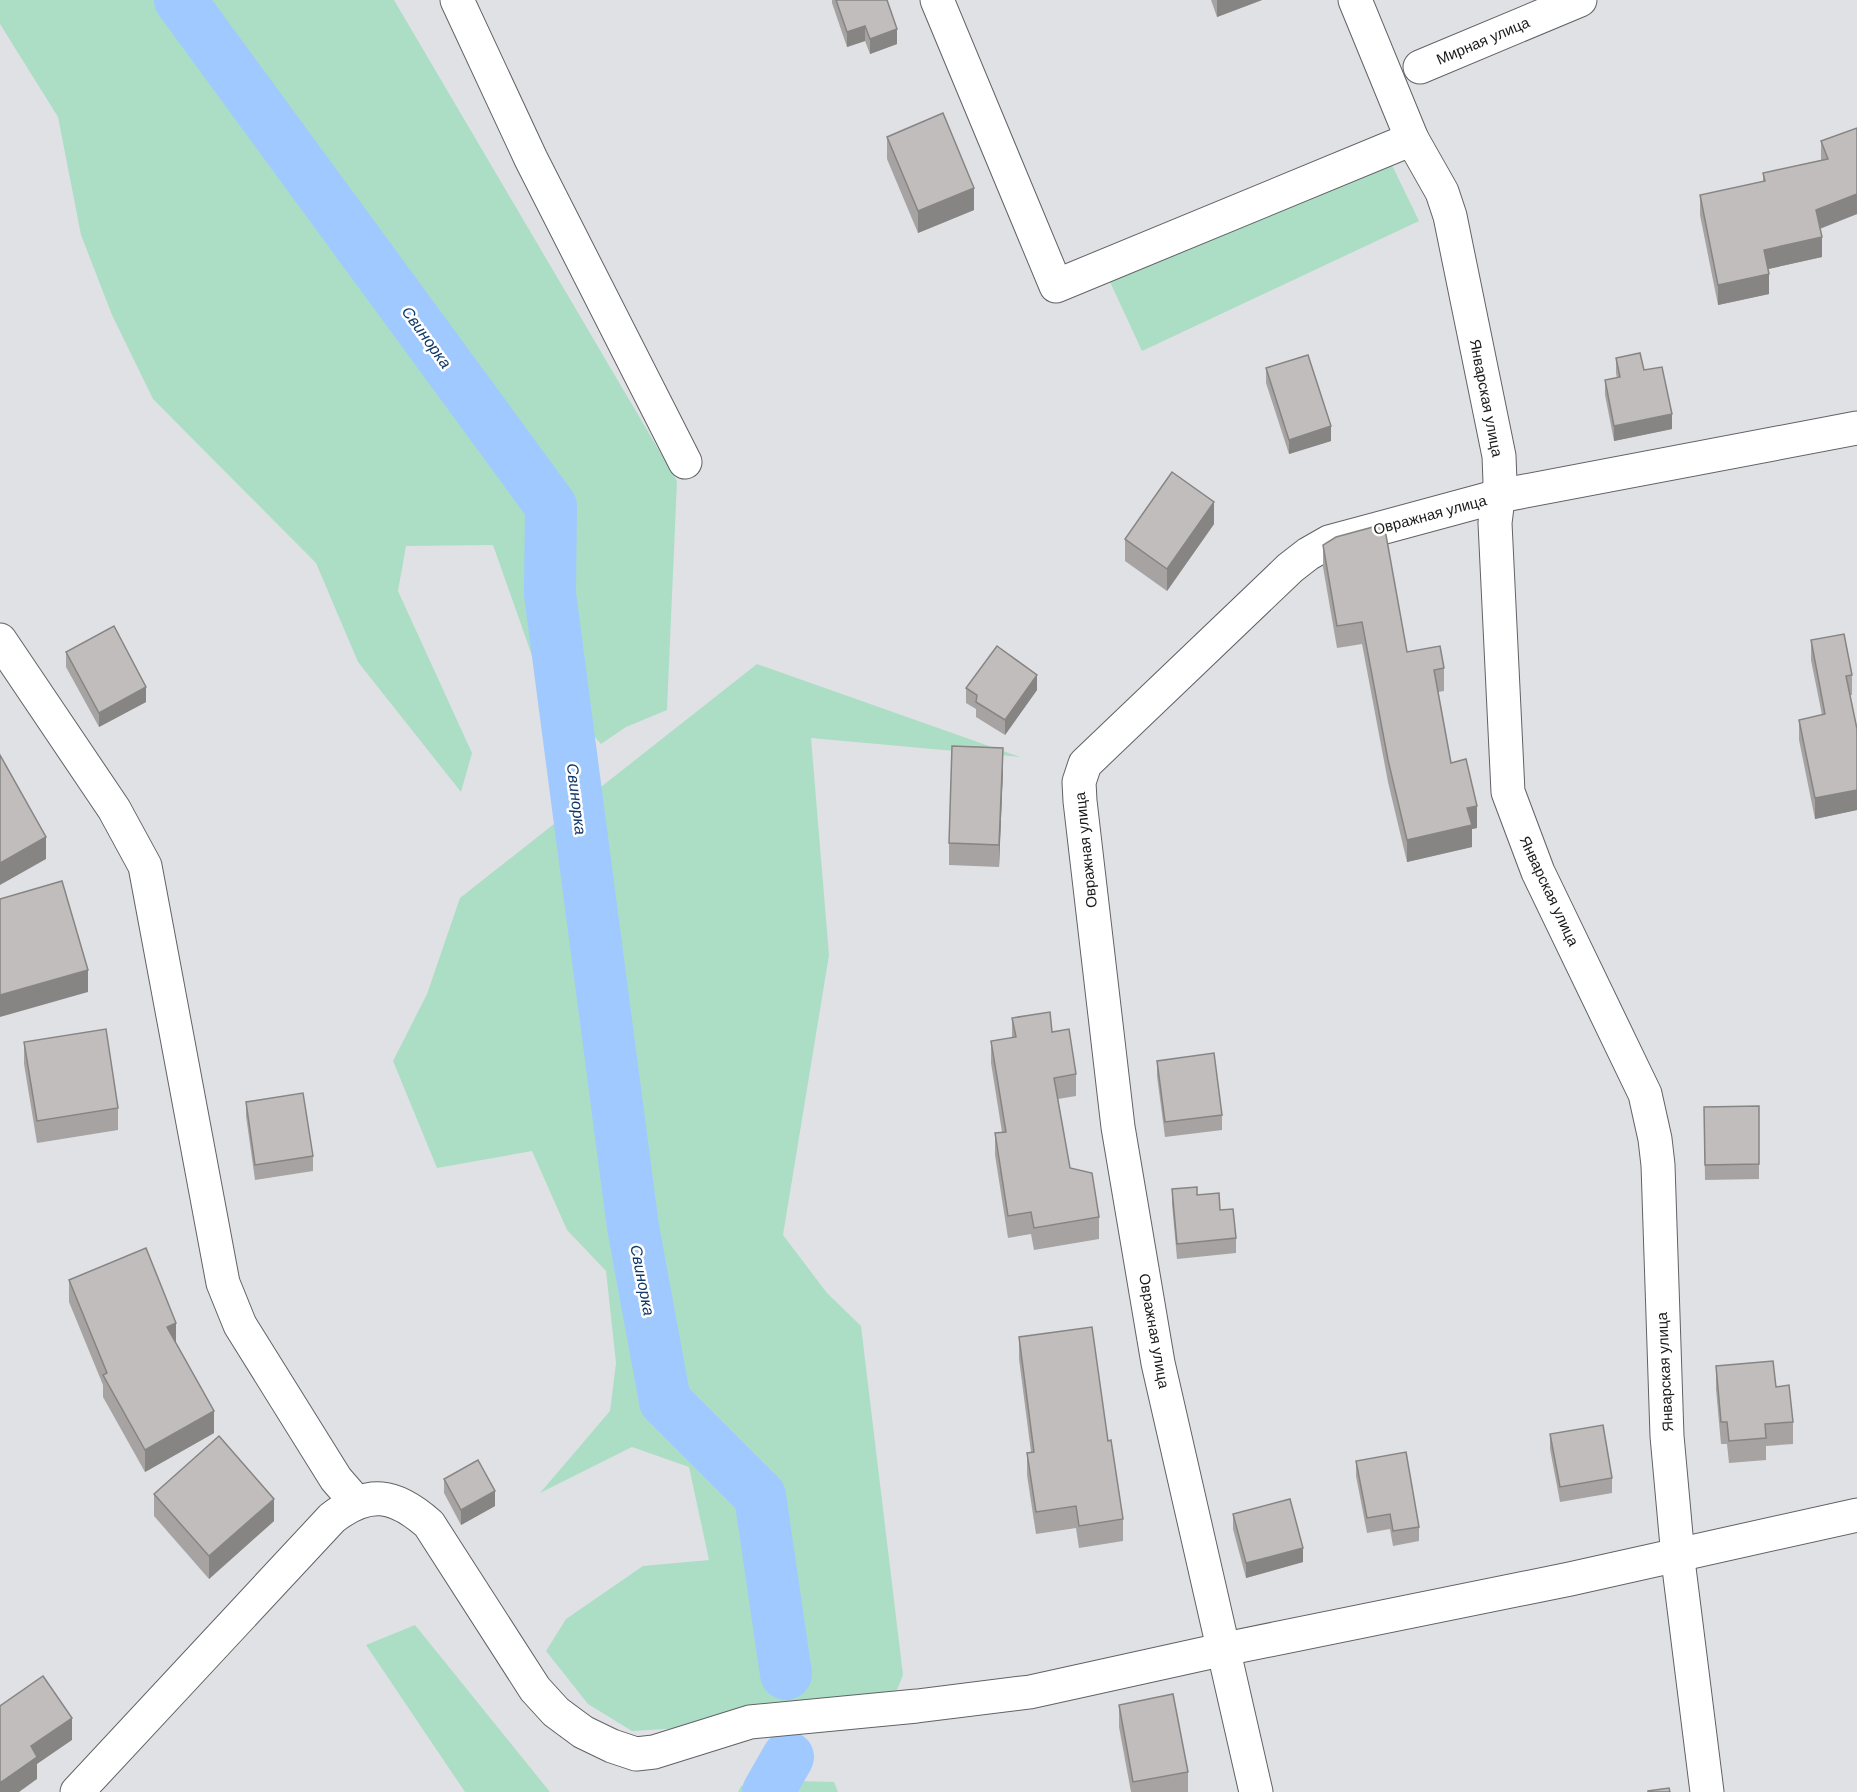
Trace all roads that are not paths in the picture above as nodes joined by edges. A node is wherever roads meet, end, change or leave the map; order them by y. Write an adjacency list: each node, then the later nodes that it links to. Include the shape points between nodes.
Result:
1 (457, 0): 8 (street, via 531,159)
2 (937, 0): 6 (street, via 1056,286)
3 (1355, 0): 6 (street, Январская улица)
4 (1580, 0): 5 (street, Мирная улица)
5 (1420, 67)
6 (1412, 139): 9 (street, Январская улица, via 1442,192 1450,216 1499,456)
7 (1857, 428): 9 (street, Овражная улица)
8 (685, 462)
9 (1498, 496): 13 (street, Январская улица, via 1495,523 1508,792 1538,872 1645,1094 1655,1139 1667,1436); 14 (street, Овражная улица, via 1329,542 1308,554 1106,742 1085,764 1079,782 1122,1150 1158,1363)
10 (0, 640): 11 (street, via 114,809 145,866 223,1283 240,1325 336,1479)
11 (356, 1502): 14 (street, via 394,1500 413,1509 429,1524 535,1689 556,1712 583,1732 636,1754 750,1722 1002,1697); 15 (street, via 332,1518)
12 (1857, 1515): 13 (street)
13 (1678, 1554): 14 (street); 17 (street, Январская улица)
14 (1225, 1649): 16 (street, Овражная улица)
15 (77, 1792)
16 (1256, 1792)
17 (1707, 1792)

